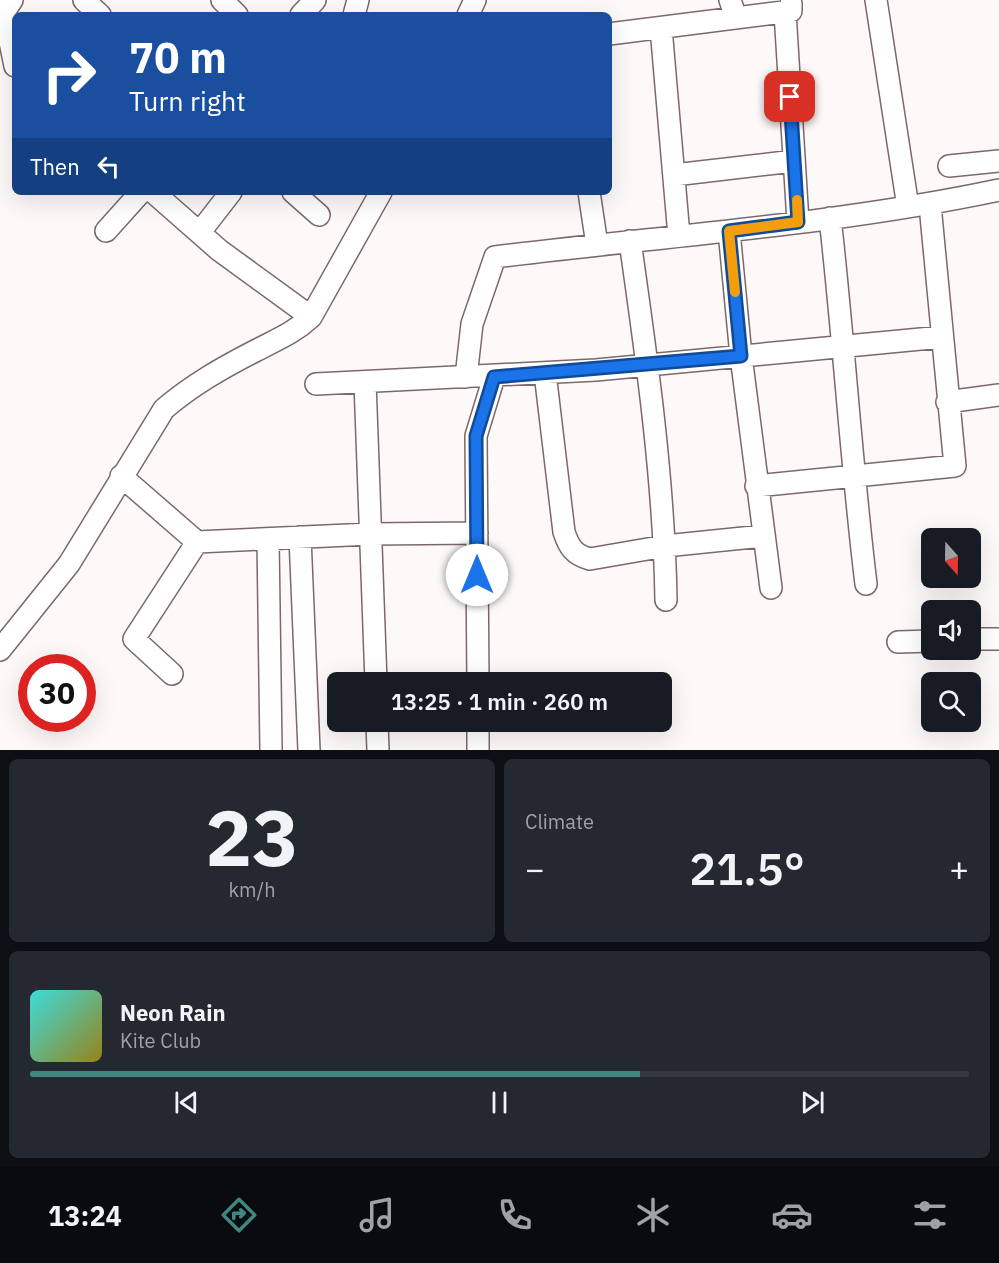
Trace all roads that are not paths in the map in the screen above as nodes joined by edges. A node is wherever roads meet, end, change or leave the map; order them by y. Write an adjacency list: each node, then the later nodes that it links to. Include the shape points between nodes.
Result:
1 (12, 0): 11 (street, via 4,12)
2 (84, 0): 7 (street)
3 (315, 0): 8 (street)
4 (876, 0): 24 (street)
5 (788, 6): 6 (street); 12 (street)
6 (733, 9): 9 (street)
7 (97, 12)
8 (304, 12)
9 (661, 28): 10 (street); 15 (street)
10 (612, 34)
11 (12, 51)
12 (794, 161): 15 (street); 27 (street)
13 (999, 161): 14 (street)
14 (949, 166)
15 (674, 175): 31 (street)
16 (999, 190): 23 (street)
17 (138, 195): 28 (street)
18 (157, 195): 30 (street)
19 (229, 195): 30 (street)
20 (296, 195): 25 (street)
21 (379, 195): 34 (street)
22 (589, 195): 33 (street)
23 (930, 205): 24 (street); 35 (street)
24 (908, 207): 26 (street)
25 (319, 215)
26 (830, 218): 27 (street); 36 (street)
27 (798, 222): 29 (street)
28 (106, 231)
29 (729, 231): 31 (street); 37 (street)
30 (200, 232): 34 (street)
31 (679, 236): 32 (street)
32 (630, 241): 33 (street); 38 (street)
33 (597, 245): 40 (street, via 495,257 472,324)
34 (311, 317): 46 (street, via 296,332 187,389 164,409)
35 (942, 337): 36 (street); 45 (street)
36 (844, 346): 37 (street); 47 (street)
37 (741, 356): 38 (street); 48 (street)
38 (648, 365): 39 (street); 55 (street)
39 (545, 373): 41 (street); 55 (street, via 568,544 578,556 590,559)
40 (466, 377): 41 (street); 42 (street)
41 (494, 377): 49 (street, via 476,436)
42 (365, 382): 43 (street); 50 (street)
43 (316, 384)
44 (999, 395): 45 (street)
45 (947, 402): 47 (street, via 954,466)
46 (121, 476): 54 (street); 63 (street, via 69,564)
47 (853, 476): 48 (street); 56 (street)
48 (756, 486): 51 (street)
49 (477, 532): 50 (street); 65 (street)
50 (370, 534): 52 (street); 64 (street)
51 (763, 536): 55 (street); 57 (street)
52 (300, 537): 53 (street); 70 (street)
53 (268, 539): 54 (street); 69 (street)
54 (197, 542): 66 (street, via 134,639)
55 (665, 546): 58 (street)
56 (866, 584)
57 (771, 588)
58 (666, 600)
59 (981, 639): 60 (street)
60 (999, 639)
61 (921, 641): 62 (street)
62 (898, 642)
63 (0, 650)
64 (376, 672)
65 (478, 672)
66 (172, 674)
67 (377, 732): 71 (street)
68 (478, 732): 72 (street)
69 (271, 750)
70 (309, 750)
71 (378, 750)
72 (478, 750)

